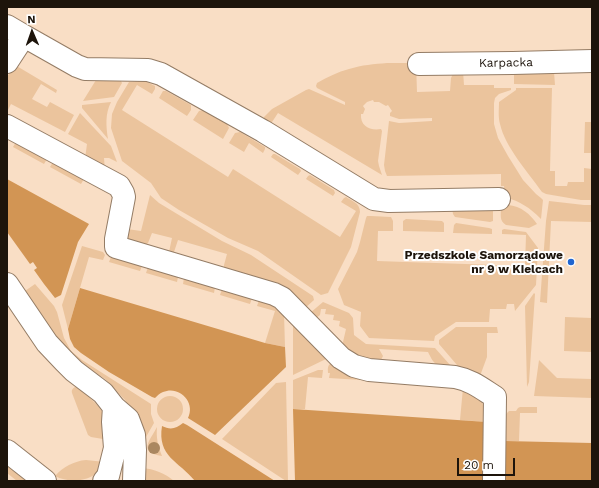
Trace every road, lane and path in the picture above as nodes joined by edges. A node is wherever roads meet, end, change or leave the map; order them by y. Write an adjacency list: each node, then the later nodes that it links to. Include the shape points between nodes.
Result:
1 (15, 31): 3 (street); 6 (street, via 84,69 148,70 161,74 263,131 374,199 389,201)
2 (592, 61): 4 (street, Karpacka)
3 (7, 62)
4 (419, 64)
5 (7, 126): 13 (street, via 119,186 124,197 116,247 274,294 282,298 341,358 354,366 369,370 455,377 473,383 495,397)
6 (499, 198)
7 (7, 284): 8 (street, via 47,343 74,371 103,393)
8 (114, 407): 11 (street, via 115,448 108,476); 12 (street, via 128,419 134,435)
9 (7, 451): 10 (street)
10 (45, 481)
11 (104, 481)
12 (134, 481)
13 (494, 481)

